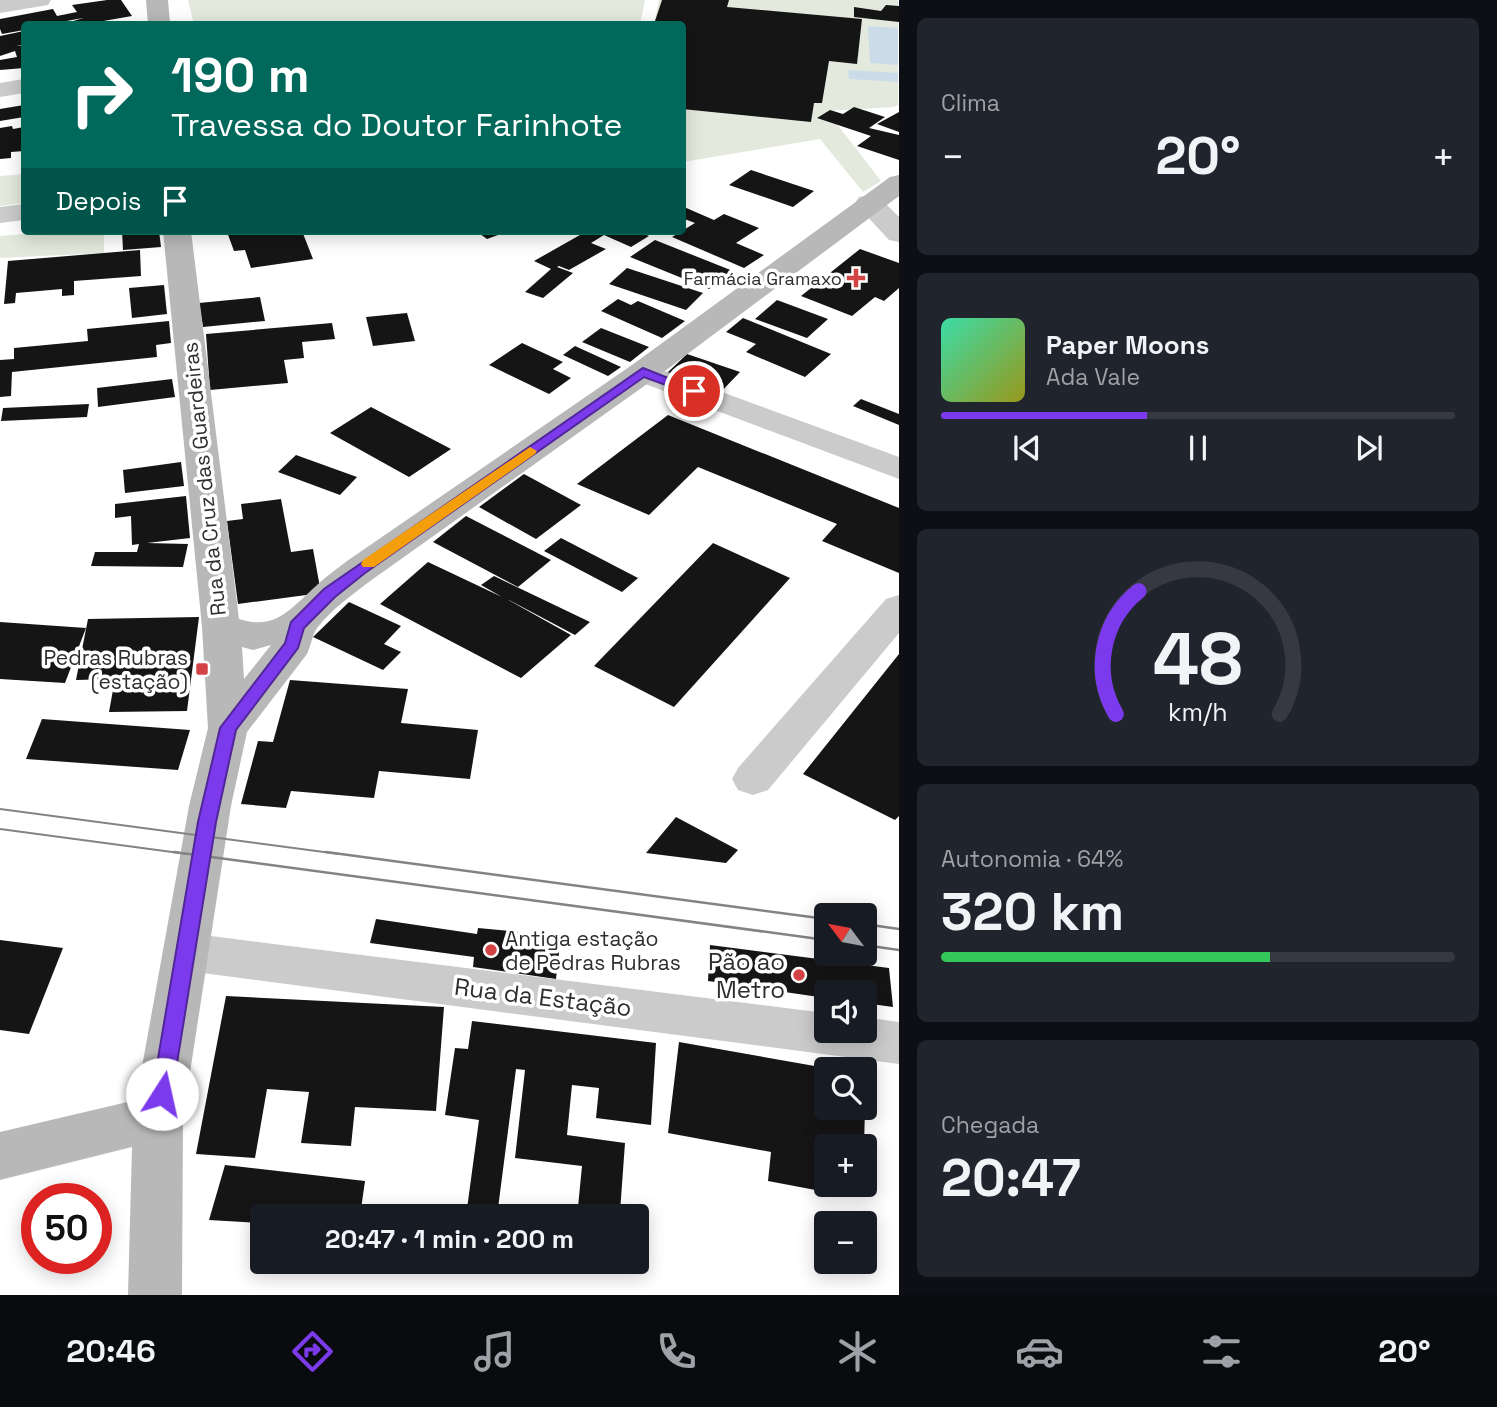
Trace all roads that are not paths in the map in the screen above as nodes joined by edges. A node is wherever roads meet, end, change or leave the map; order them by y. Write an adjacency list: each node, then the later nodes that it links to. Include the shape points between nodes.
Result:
1 (40, 0): 3 (street)
2 (157, 0): 4 (main road)
3 (0, 6)
4 (159, 21)
5 (21, 86): 6 (street)
6 (0, 90)
7 (898, 183): 8 (main road)
8 (869, 203): 11 (street); 13 (main road)
9 (21, 212): 10 (street)
10 (0, 215)
11 (898, 234)
12 (177, 235): 17 (main road, Rua da Cruz das Guardeiras)
13 (643, 372): 14 (street); 16 (main road, via 360,570)
14 (898, 469)
15 (898, 608): 19 (street)
16 (296, 626): 17 (main road, via 253,637); 18 (main road, via 293,645)
17 (221, 627): 18 (main road, Rua da Cruz das Guardeiras)
18 (228, 728): 20 (main road, via 207,822)
19 (753, 779)
20 (187, 952): 21 (street, Rua da Estação); 22 (main road)
21 (898, 1043)
22 (158, 1118): 23 (main road); 24 (main road)
23 (0, 1156)
24 (155, 1295)

